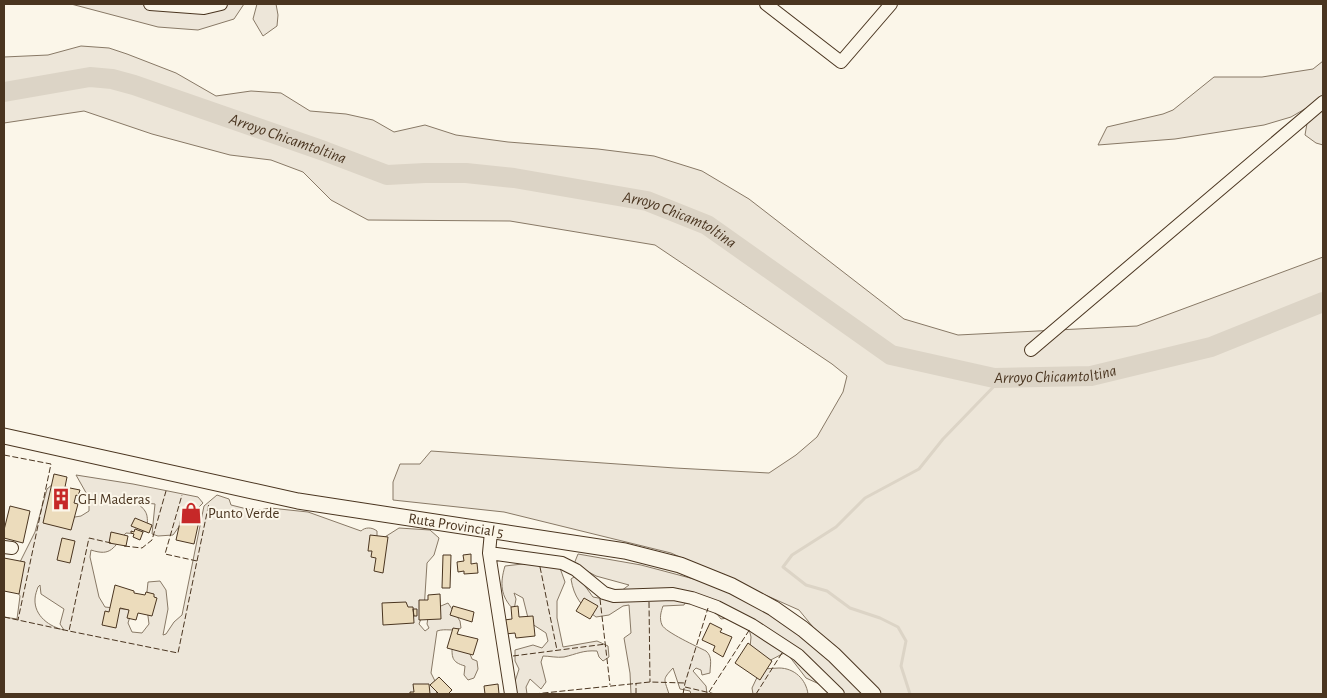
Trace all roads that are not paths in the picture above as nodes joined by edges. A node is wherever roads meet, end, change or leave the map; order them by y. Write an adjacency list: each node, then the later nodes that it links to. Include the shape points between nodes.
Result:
1 (150, 4): 2 (street, via 204,8)
2 (221, 4)
3 (766, 4): 4 (street, via 841,62)
4 (891, 4)
5 (1323, 102): 6 (street)
6 (1031, 350)
7 (4, 436): 8 (main road, Ruta Provincial 5, via 266,495)
8 (491, 532): 9 (street); 12 (main road, Ruta Provincial 5, via 625,551 709,576 750,595 803,629)
9 (489, 553): 10 (street); 11 (street, via 562,563 604,593 614,596 673,594 717,606 798,655)
10 (511, 694)
11 (838, 694)
12 (873, 694)

